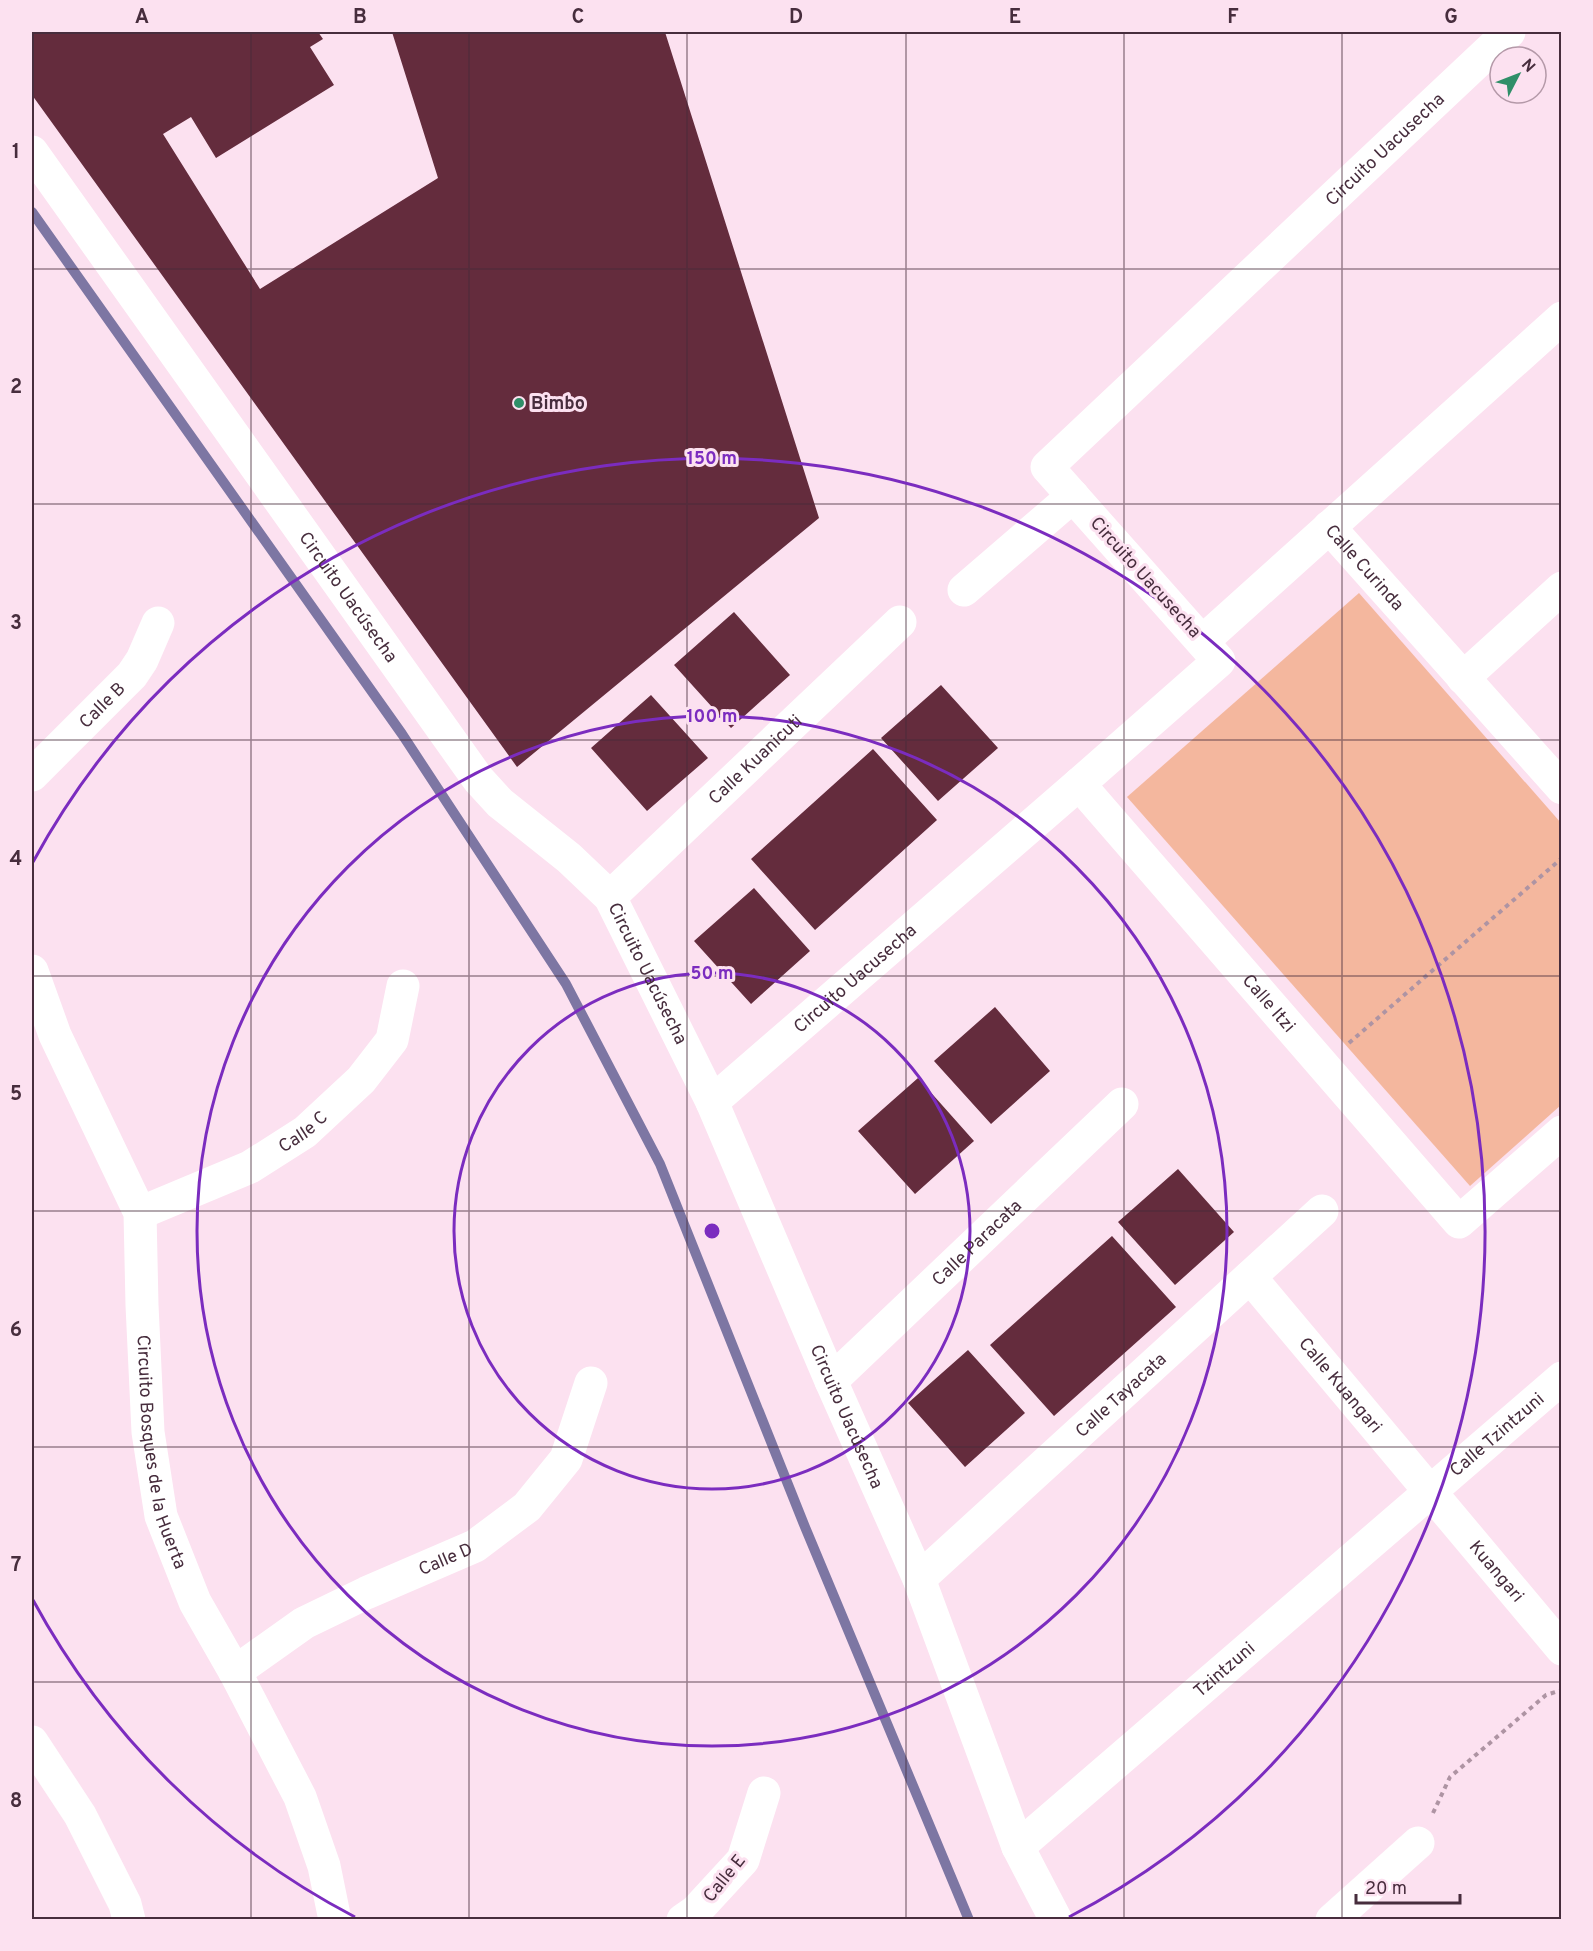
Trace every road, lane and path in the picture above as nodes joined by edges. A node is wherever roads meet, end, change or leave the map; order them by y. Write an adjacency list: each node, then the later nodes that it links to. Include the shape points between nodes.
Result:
1 (1509, 32): 4 (street, Circuito Uacusecha, via 1047,467)
2 (32, 152): 16 (street, Circuito Uacúsecha, via 478,779 500,803 569,858)
3 (1562, 318): 5 (street, Calle Curinda)
4 (1073, 496): 7 (street); 10 (street, Circuito Uacusecha)
5 (1329, 527): 10 (street); 11 (street, Calle Curinda)
6 (1562, 588): 11 (street)
7 (964, 590)
8 (900, 622): 16 (street, Calle Kuanicuti)
9 (158, 623): 12 (street, Calle B, via 132,675)
10 (1203, 641): 13 (street, Circuito Uacusecha, via 1219,661)
11 (1463, 678): 14 (street, Calle Curinda)
12 (32, 775)
13 (1079, 784): 19 (street, Calle Itzi); 20 (street, Circuito Uacusecha)
14 (1562, 788)
15 (1562, 858): 19 (path)
16 (610, 897): 20 (street, Circuito Uacúsecha)
17 (32, 971): 24 (street, Circuito Bosques de la Huerta, via 55,1035)
18 (403, 986): 24 (street, Calle C, via 392,1040 361,1080 305,1132 250,1167)
19 (1323, 1065): 22 (street, Calle Itzi, via 1459,1222)
20 (712, 1102): 27 (street, Circuito Uacúsecha)
21 (1122, 1104): 27 (street, Calle Paracata)
22 (1562, 1132)
23 (1322, 1211): 25 (street, Calle Tayacata)
24 (140, 1213): 32 (street, Circuito Bosques de la Huerta, via 148,1432 161,1516 195,1602)
25 (1250, 1277): 29 (street, Calle Kuangari); 30 (street, Calle Tayacata)
26 (1562, 1378): 29 (street, Calle Tzintzuni)
27 (831, 1381): 30 (street, Circuito Uacúsecha)
28 (591, 1383): 32 (street, Calle D, via 566,1459 527,1507 475,1546 304,1623)
29 (1431, 1493): 31 (street, Kuangari); 37 (street, Tzintzuni)
30 (919, 1579): 37 (street, Circuito Uacúsecha)
31 (1562, 1649)
32 (235, 1672): 39 (street, Circuito Bosques de la Huerta, via 300,1797 324,1866)
33 (1562, 1690): 36 (path, via 1545,1695 1450,1777)
34 (32, 1742): 38 (street, via 80,1815 125,1904)
35 (764, 1793): 40 (street, Calle E, via 743,1860)
36 (1419, 1843): 42 (street)
37 (1018, 1847): 41 (street, Circuito Uacúsecha)
38 (129, 1920)
39 (335, 1920)
40 (683, 1920)
41 (1056, 1920)
42 (1332, 1920)

